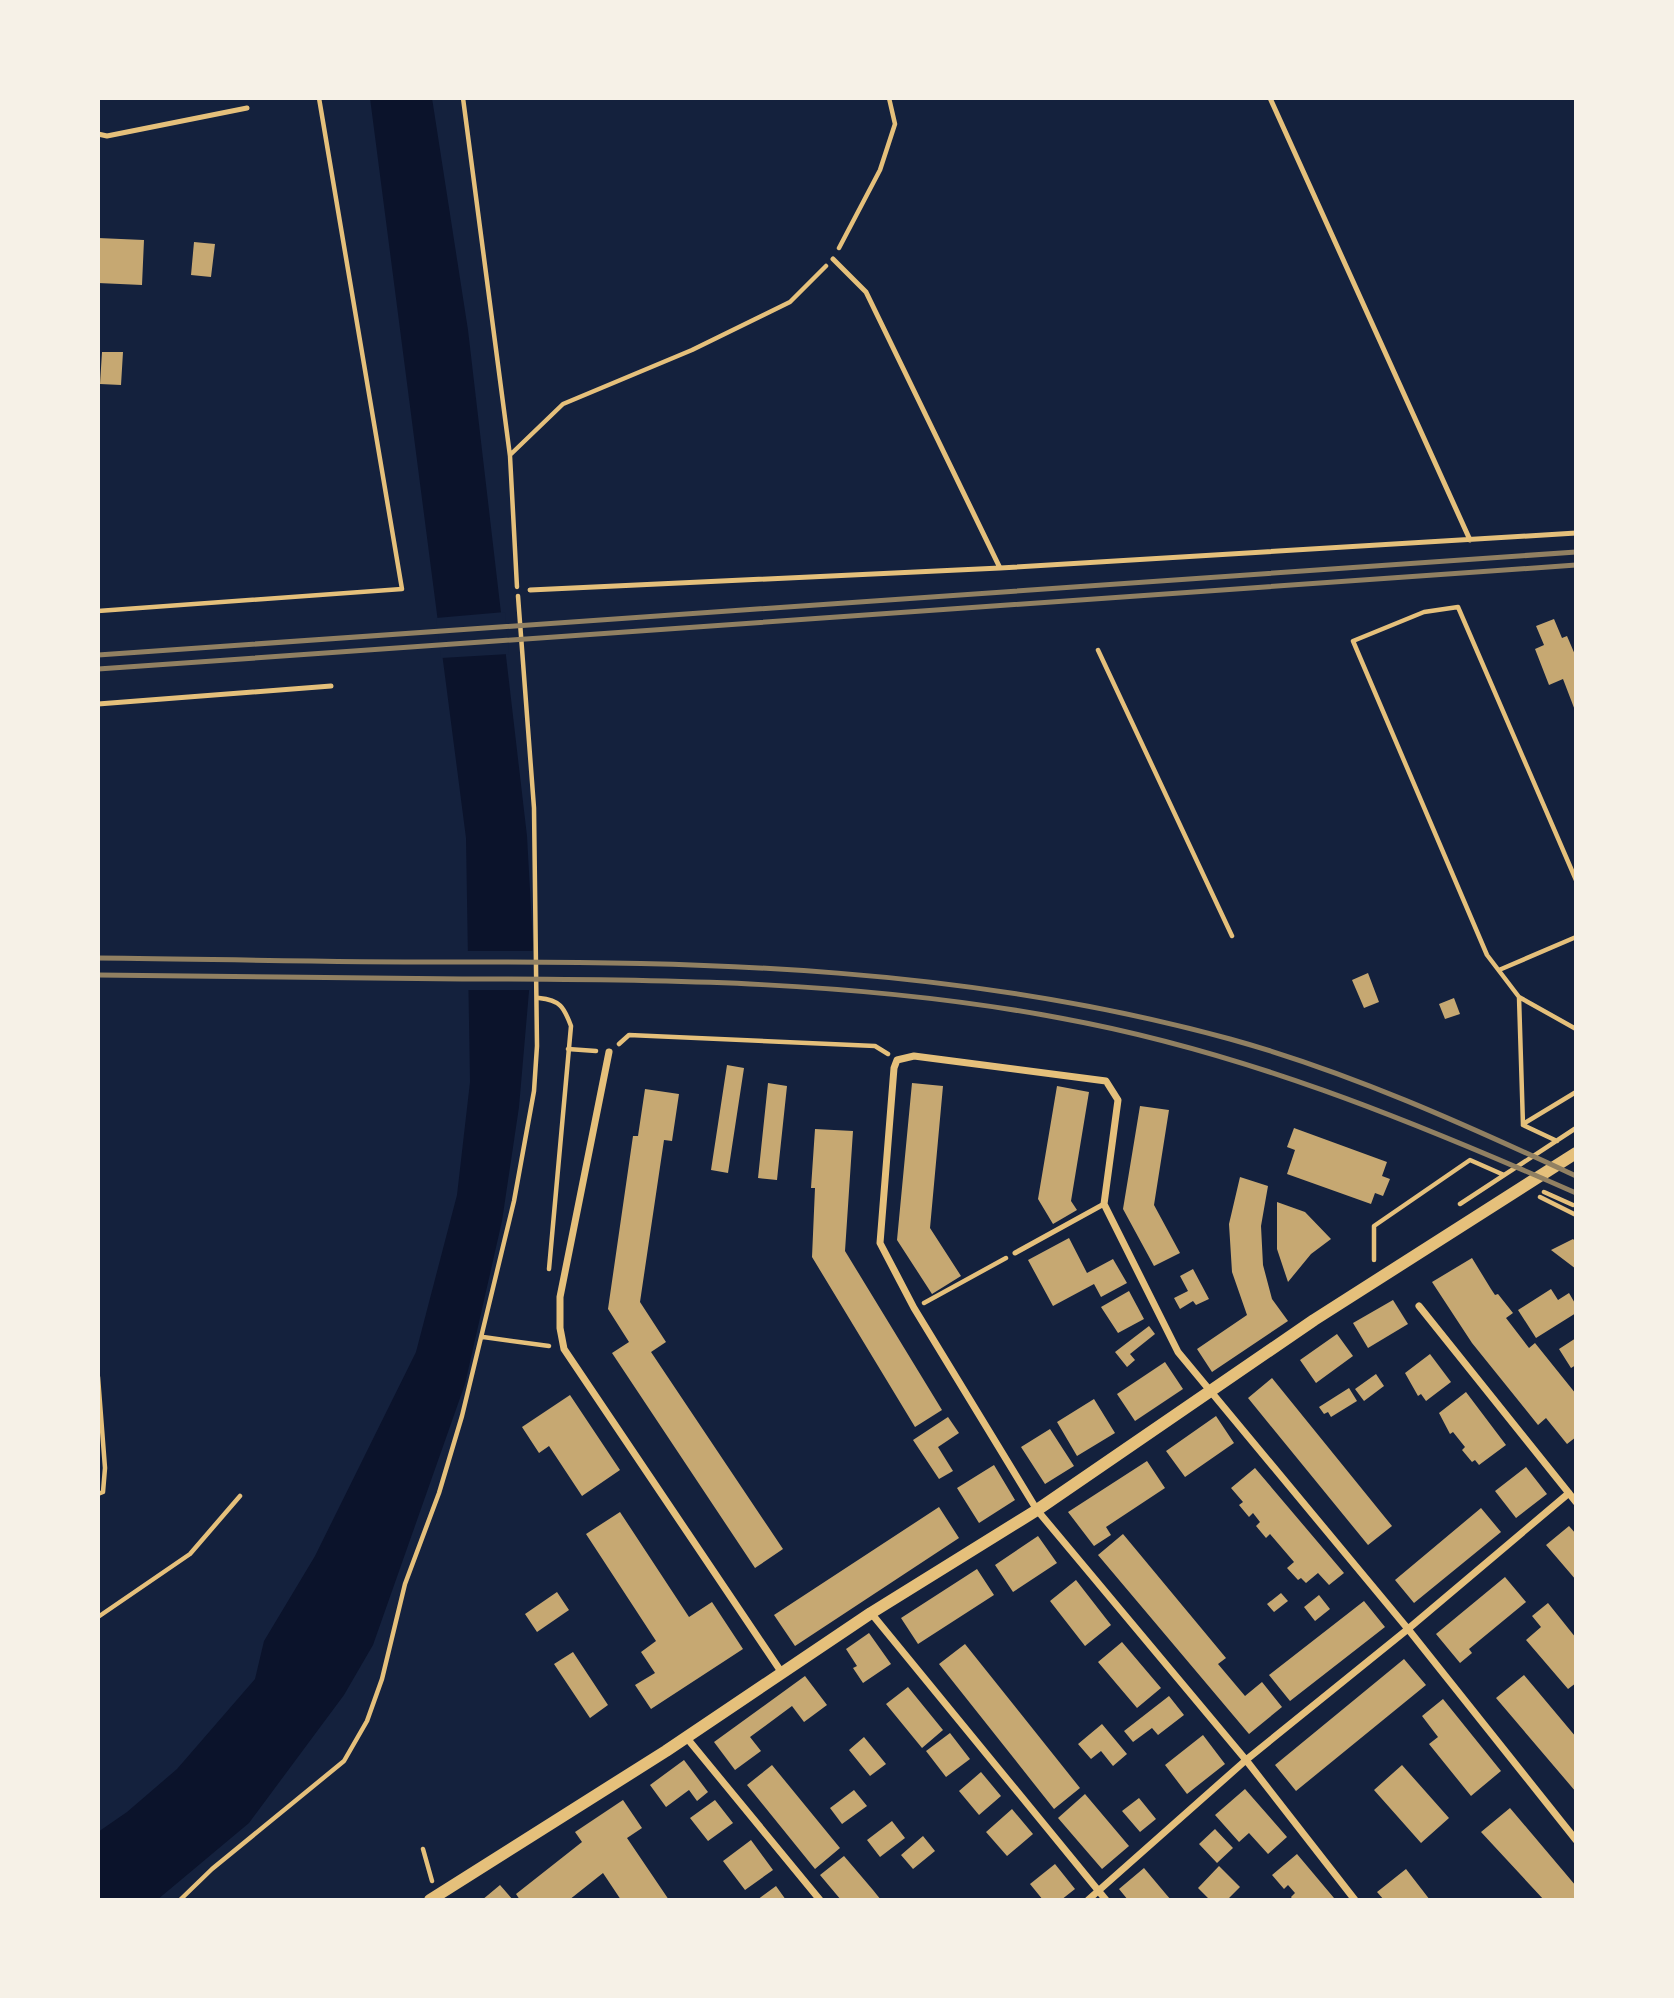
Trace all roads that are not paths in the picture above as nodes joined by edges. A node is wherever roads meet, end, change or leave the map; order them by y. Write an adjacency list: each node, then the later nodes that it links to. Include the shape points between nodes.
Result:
1 (1270, 98): 6 (lane)
2 (247, 108): 3 (lane, via 107,136)
3 (98, 134)
4 (833, 259): 7 (lane, via 866,292)
5 (1576, 533): 6 (lane)
6 (1469, 540): 7 (lane)
7 (1000, 568): 8 (lane)
8 (530, 590)
9 (331, 686): 10 (lane)
10 (98, 704)
11 (609, 1052): 22 (street, via 561,1297 564,1349)
12 (1571, 1149): 16 (street)
13 (1104, 1203): 14 (lane); 16 (street, via 1178,1352); 19 (street, via 1118,1100 1107,1081 914,1056 897,1060 880,1243 914,1308)
14 (1015, 1253)
15 (1419, 1306): 17 (street)
16 (1210, 1392): 19 (street); 21 (street)
17 (1569, 1493): 18 (street); 21 (street)
18 (1576, 1502)
19 (1037, 1510): 20 (street); 24 (street)
20 (871, 1613): 22 (street); 26 (street)
21 (1408, 1629): 24 (street); 25 (street)
22 (782, 1673): 23 (street)
23 (686, 1737): 27 (street); 28 (street)
24 (1246, 1760): 26 (street); 31 (street)
25 (1576, 1840)
26 (1099, 1891): 29 (street); 30 (street)
27 (435, 1899)
28 (820, 1900)
29 (1088, 1900)
30 (1106, 1900)
31 (1355, 1900)

